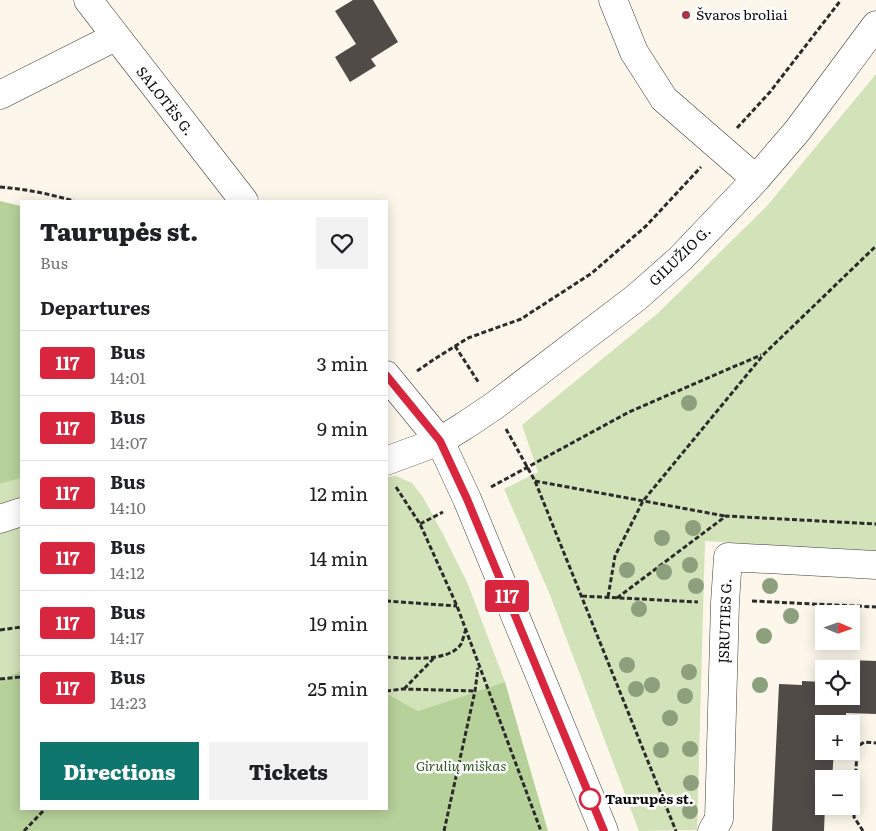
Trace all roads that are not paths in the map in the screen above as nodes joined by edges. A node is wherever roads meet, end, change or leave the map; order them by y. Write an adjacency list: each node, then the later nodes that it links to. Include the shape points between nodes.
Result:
1 (88, 0): 4 (street, SALOTĖS G.)
2 (613, 0): 6 (street, via 634,52 664,99)
3 (876, 26): 6 (street, GILUŽIO G., via 798,130)
4 (115, 37): 5 (street); 7 (street, SALOTĖS G.)
5 (0, 95)
6 (756, 179): 9 (street, GILUŽIO G., via 681,258 636,298 494,406)
7 (243, 200)
8 (388, 378): 9 (street)
9 (440, 441): 10 (street, GILUŽIO G.); 14 (street)
10 (388, 460)
11 (20, 512): 12 (street)
12 (0, 519)
13 (876, 565): 15 (street, ĮSRUTIES G., via 728,557 719,819)
14 (604, 831)
15 (712, 831)

